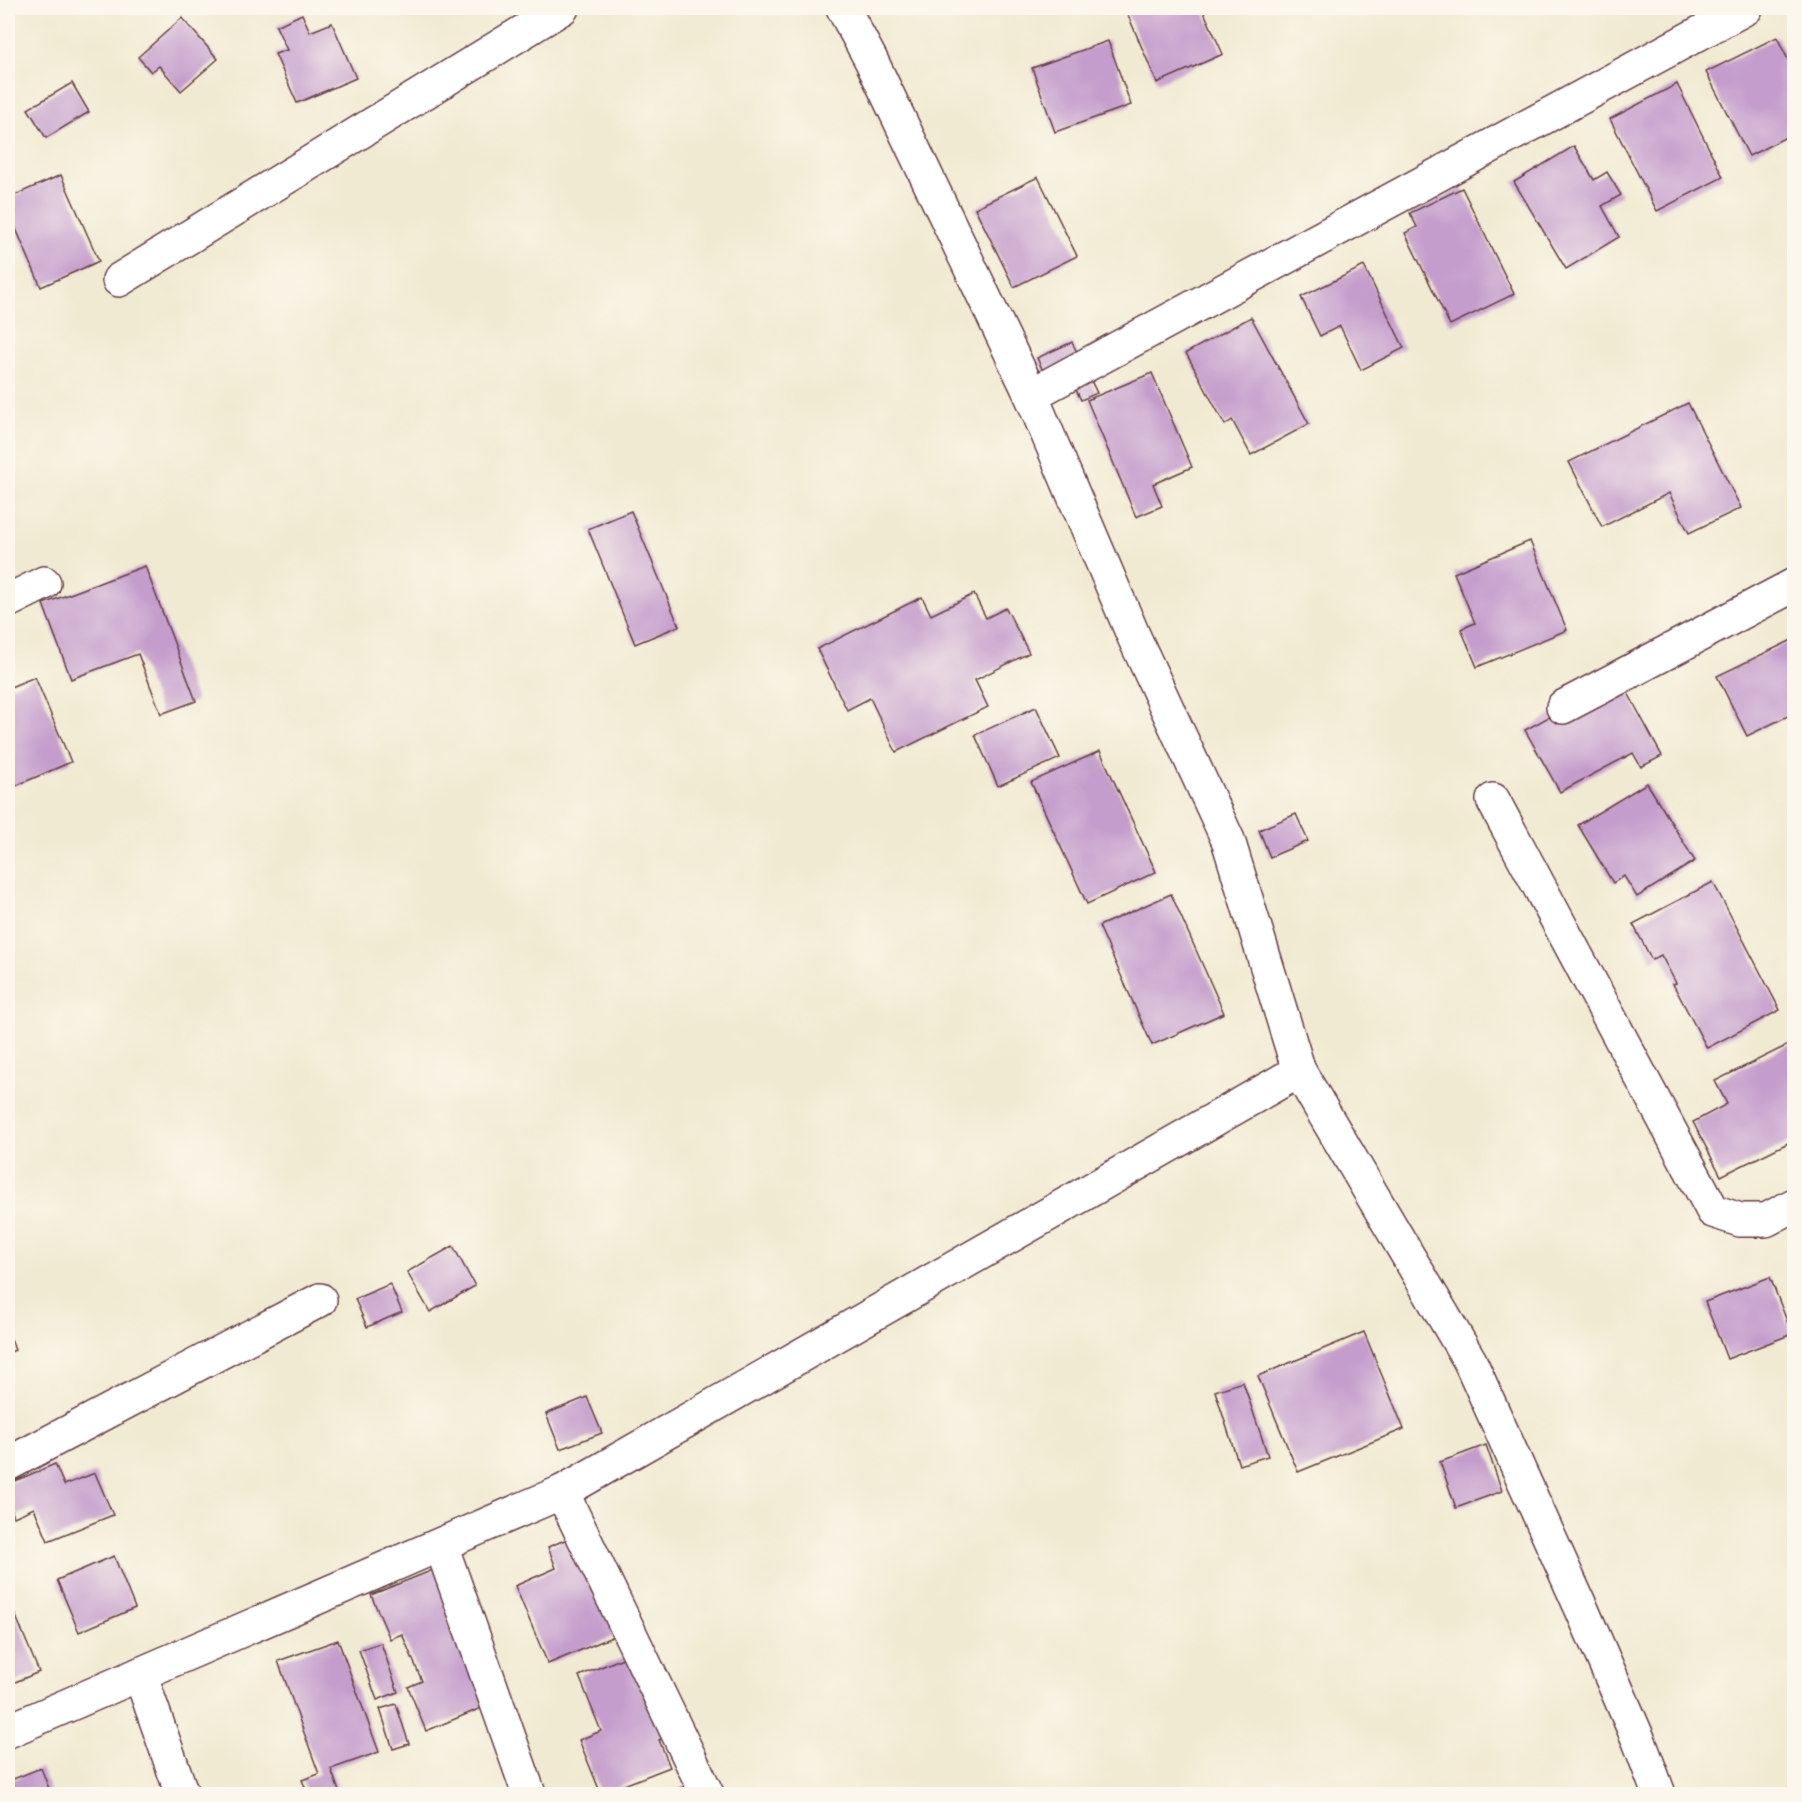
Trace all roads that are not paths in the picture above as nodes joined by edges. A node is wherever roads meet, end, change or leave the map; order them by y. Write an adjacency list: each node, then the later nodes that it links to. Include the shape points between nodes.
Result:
1 (562, 8): 4 (street)
2 (843, 8): 5 (street)
3 (1746, 8): 5 (street)
4 (119, 280)
5 (1032, 395): 11 (street, via 1134,637 1228,840)
6 (44, 582): 8 (street)
7 (1794, 585): 9 (street)
8 (8, 601)
9 (1563, 707)
10 (1493, 800): 12 (street, via 1713,1211 1740,1220 1766,1220)
11 (1299, 1071): 15 (street); 22 (street, via 1470,1361 1583,1612)
12 (1794, 1205)
13 (320, 1300): 14 (street)
14 (8, 1464)
15 (562, 1492): 16 (street); 21 (street)
16 (441, 1545): 17 (street); 20 (street)
17 (140, 1674): 18 (street); 19 (street)
18 (8, 1731)
19 (182, 1794)
20 (530, 1794)
21 (707, 1794)
22 (1659, 1794)

